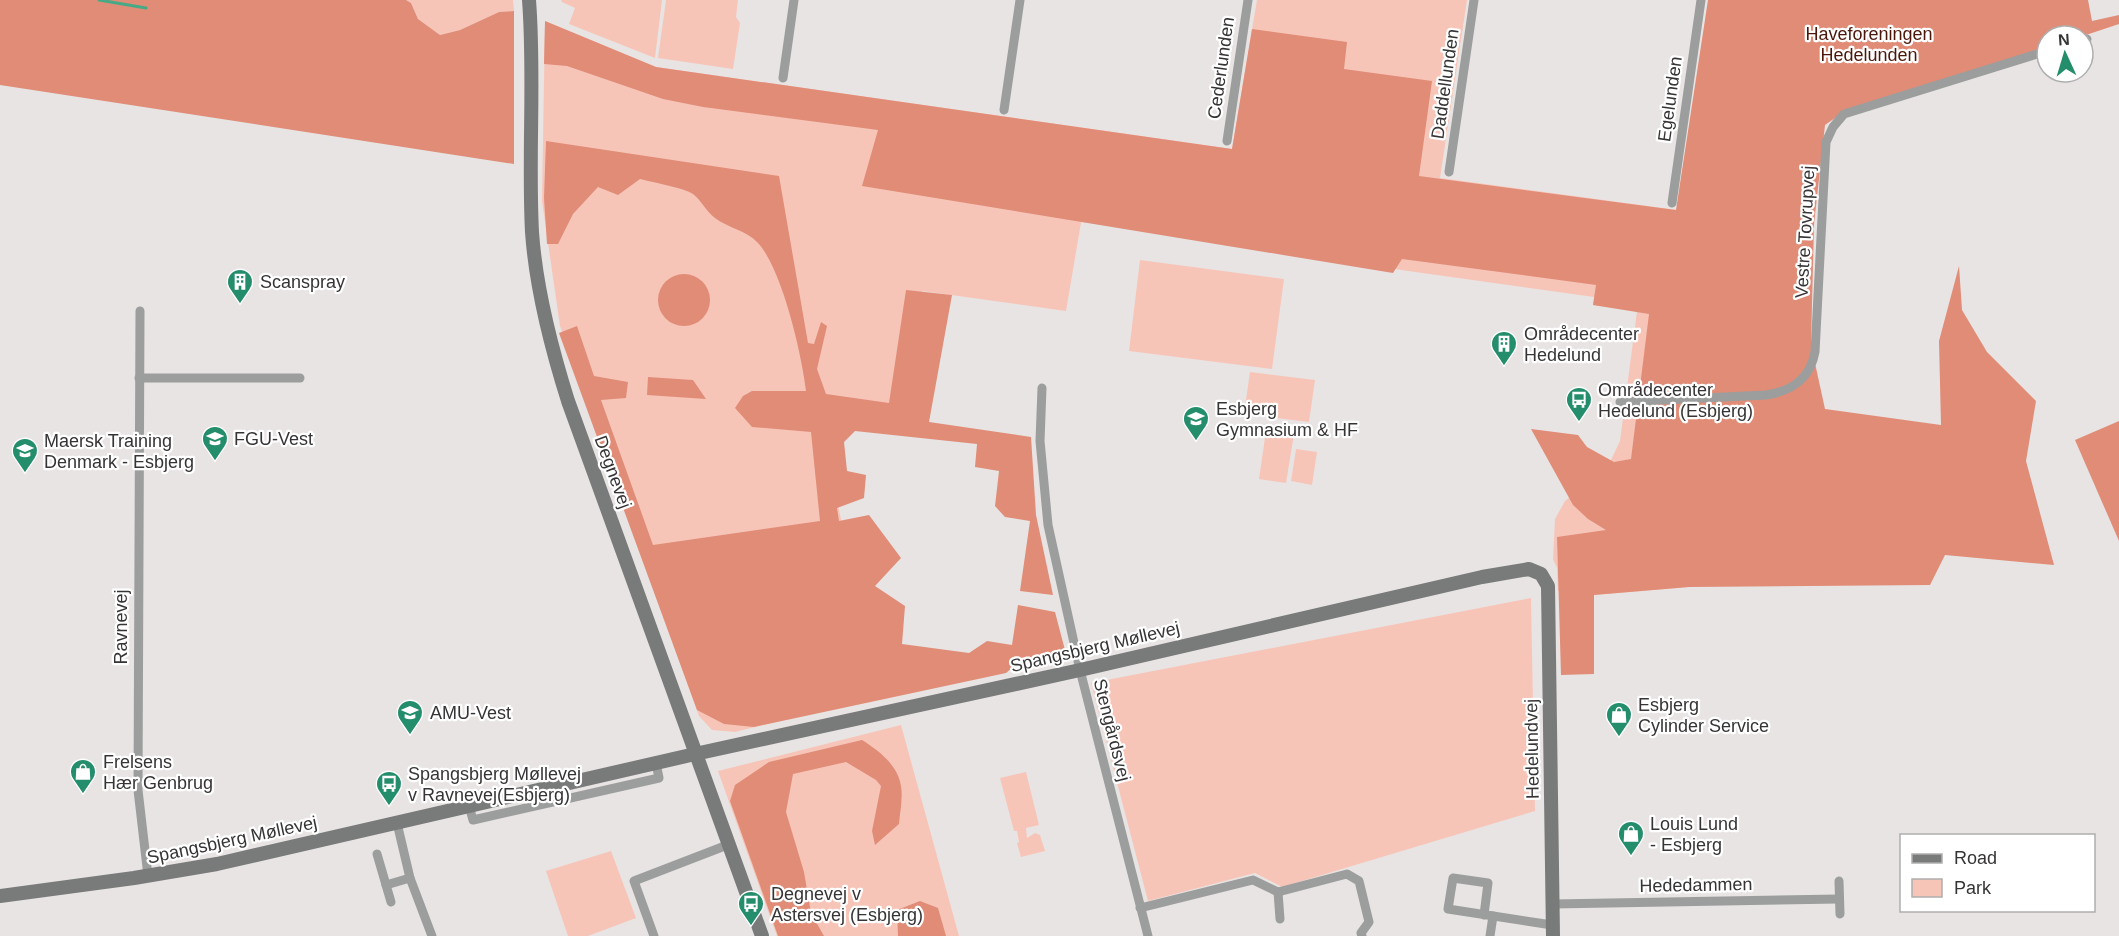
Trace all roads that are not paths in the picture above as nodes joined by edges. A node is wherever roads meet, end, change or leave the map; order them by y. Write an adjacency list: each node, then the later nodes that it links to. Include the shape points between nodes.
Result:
1 (529, 0): 20 (street, Degnevej, via 532,234 553,353)
2 (794, 0): 8 (street)
3 (1020, 0): 9 (street)
4 (1248, 0): 10 (street, Cederlunden)
5 (1474, 0): 11 (street, Daddellunden)
6 (1701, 0): 12 (street, Egelunden)
7 (2035, 55): 17 (street, Vestre Tovrupvej, via 1844,114 1833,127 1827,142 1815,351 1813,364 1799,383 1766,395)
8 (783, 78)
9 (1004, 110)
10 (1227, 141)
11 (1449, 172)
12 (1672, 203)
13 (140, 311): 14 (street, Ravnevej)
14 (139, 378): 15 (street); 24 (street, Ravnevej, via 138,790)
15 (300, 378)
16 (1042, 388): 19 (street, Stengårdsvej, via 1043,487)
17 (1620, 402)
18 (1542, 574): 19 (street, Spangsbjerg Møllevej, via 1528,569 1482,577); 32 (street, Hedelundvej, via 1548,586)
19 (1080, 670): 20 (street, Spangsbjerg Møllevej); 33 (street, Stengårdsvej)
20 (695, 754): 21 (street, Spangsbjerg Møllevej); 22 (street, Degnevej)
21 (397, 823): 24 (street, Spangsbjerg Møllevej); 25 (street)
22 (730, 844): 39 (street, via 634,881); 40 (street, Degnevej)
23 (377, 854): 27 (street)
24 (148, 876): 29 (street, Spangsbjerg Møllevej)
25 (410, 878): 27 (street); 38 (street)
26 (1839, 881): 30 (street)
27 (386, 885): 31 (street)
28 (1278, 892): 33 (street, via 1253,880); 36 (street); 42 (street, via 1347,874 1359,882 1369,922)
29 (0, 896)
30 (1839, 899): 32 (street, Hededammen); 34 (street)
31 (391, 902)
32 (1552, 904): 37 (street, Hedelundvej)
33 (1140, 908): 41 (street, Stengårdsvej)
34 (1840, 914)
35 (1488, 916): 35 (street, Hedelundvej, via 1448,909 1453,878 1488,884); 37 (street, Hedelundvej); 43 (street, Hedelundvej)
36 (1280, 919)
37 (1552, 931)
38 (429, 935)
39 (654, 936)
40 (762, 936)
41 (1148, 936)
42 (1362, 936)
43 (1490, 936)

